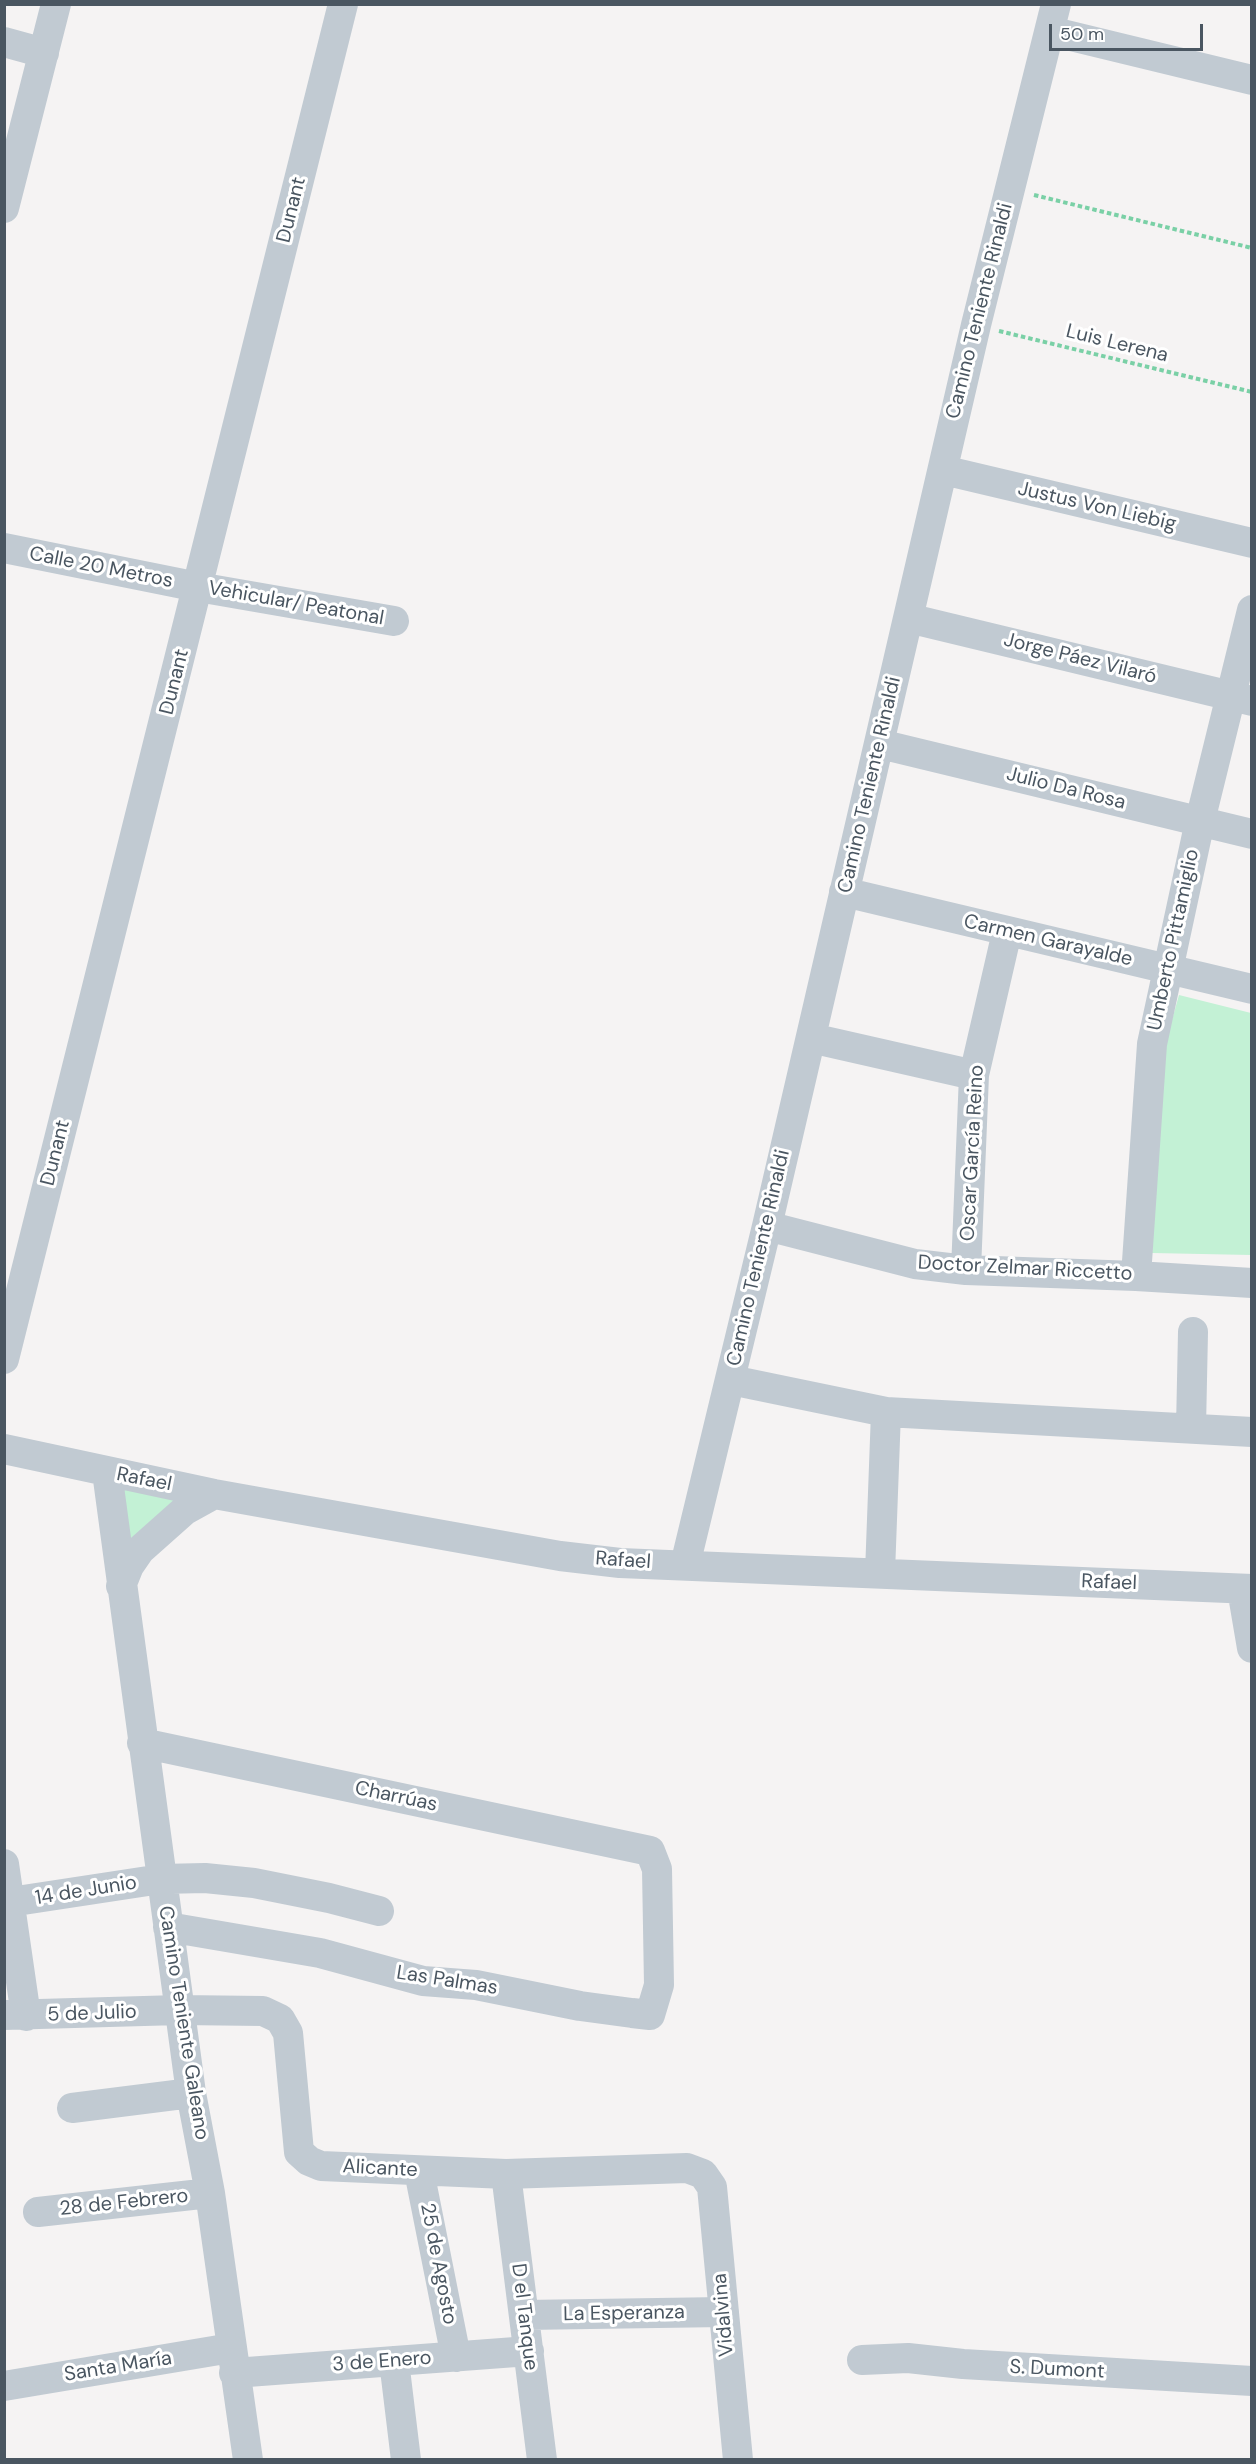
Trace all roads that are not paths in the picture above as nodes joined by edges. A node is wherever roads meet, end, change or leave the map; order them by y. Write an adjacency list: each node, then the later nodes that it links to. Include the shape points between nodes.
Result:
1 (56, 4): 5 (street)
2 (343, 4): 11 (street, Dunant)
3 (1053, 18): 6 (street); 8 (street, Camino Teniente Rinaldi)
4 (4, 42): 5 (street)
5 (44, 53): 7 (street)
6 (1251, 80)
7 (4, 208)
8 (943, 470): 9 (street, Justus Von Liebig); 13 (street, Camino Teniente Rinaldi)
9 (1251, 543)
10 (4, 548): 11 (street, Calle 20 Metros)
11 (198, 587): 14 (street, Vehicular/ Peatonal); 30 (street, Dunant)
12 (1251, 610): 15 (street, Umberto Pittamiglio)
13 (909, 618): 15 (street, Jorge Páez Vilaró); 16 (street, Camino Teniente Rinaldi)
14 (394, 621)
15 (1241, 699): 17 (street, Umberto Pittamiglio)
16 (880, 744): 17 (street, Julio Da Rosa); 19 (street, Camino Teniente Rinaldi)
17 (1200, 821): 18 (street, Julio Da Rosa); 21 (street, Umberto Pittamiglio)
18 (1251, 834)
19 (844, 892): 20 (street, Carmen Garayalde); 23 (street, Camino Teniente Rinaldi)
20 (1007, 932): 21 (street, Carmen Garayalde); 24 (street, Oscar García Reino)
21 (1167, 970): 22 (street, Carmen Garayalde); 27 (street, Umberto Pittamiglio, via 1152,1044)
22 (1251, 989)
23 (811, 1038): 24 (street); 25 (street, Camino Teniente Rinaldi)
24 (974, 1075): 26 (street, Oscar García Reino)
25 (767, 1226): 26 (street, Doctor Zelmar Riccetto, via 915,1264); 31 (street, Camino Teniente Rinaldi)
26 (966, 1270): 27 (street, Doctor Zelmar Riccetto)
27 (1136, 1276): 28 (street, Doctor Zelmar Riccetto)
28 (1251, 1283)
29 (1193, 1332): 33 (street)
30 (4, 1359)
31 (731, 1380): 32 (street); 38 (street, Camino Teniente Rinaldi)
32 (886, 1412): 33 (street); 39 (street)
33 (1191, 1428): 34 (street)
34 (1251, 1432)
35 (4, 1449): 36 (street, Rafael)
36 (106, 1472): 37 (street, Rafael); 40 (street, Camino Teniente Galeano)
37 (214, 1494): 38 (street, Rafael, via 560,1556); 40 (street, via 185,1510 148,1543 129,1566)
38 (685, 1565): 39 (street, Rafael)
39 (880, 1574): 41 (street, Rafael)
40 (121, 1586): 43 (street, Camino Teniente Galeano)
41 (1247, 1589): 42 (street)
42 (1251, 1648)
43 (142, 1743): 45 (street, Camino Teniente Galeano); 49 (street, Charrúas, via 650,1851 657,1869 659,1927 659,1985)
44 (4, 1864): 46 (street)
45 (161, 1879): 46 (street, 14 de Junio); 47 (street, 14 de Junio, via 255,1883); 48 (street, Camino Teniente Galeano)
46 (10, 1902): 51 (street)
47 (379, 1911)
48 (168, 1927): 49 (street, Las Palmas, via 320,1953 423,1981 476,1984 632,2013 650,2015); 50 (street, Camino Teniente Galeano)
49 (652, 2008)
50 (179, 2010): 51 (street, 5 de Julio); 52 (street, Camino Teniente Galeano); 54 (street, Alicante, via 263,2011 280,2019 288,2033 299,2152 309,2161 321,2166)
51 (15, 2016)
52 (191, 2093): 53 (street); 57 (street, Camino Teniente Galeano)
53 (72, 2108)
54 (419, 2171): 55 (street, Alicante); 62 (street, 25 de Agosto)
55 (506, 2174): 56 (street, Alicante, via 687,2168); 60 (street, D el Tanque)
56 (703, 2174): 59 (street, Vidalvina, via 712,2187)
57 (210, 2193): 58 (street, 28 de Febrero); 63 (street, Camino Teniente Galeano)
58 (38, 2212)
59 (724, 2312): 60 (street, La Esperanza); 71 (street, Vidalvina)
60 (524, 2315): 61 (street, D el Tanque)
61 (529, 2351): 62 (street, 3 de Enero); 70 (street, D el Tanque)
62 (456, 2357): 65 (street, 3 de Enero)
63 (232, 2360): 65 (street, 3 de Enero); 67 (street, Santa María); 68 (street, Camino Teniente Galeano)
64 (862, 2360): 66 (street, S. Dumont, via 908,2358)
65 (394, 2361): 69 (street)
66 (1251, 2381)
67 (4, 2386)
68 (248, 2460)
69 (406, 2460)
70 (542, 2460)
71 (738, 2460)

